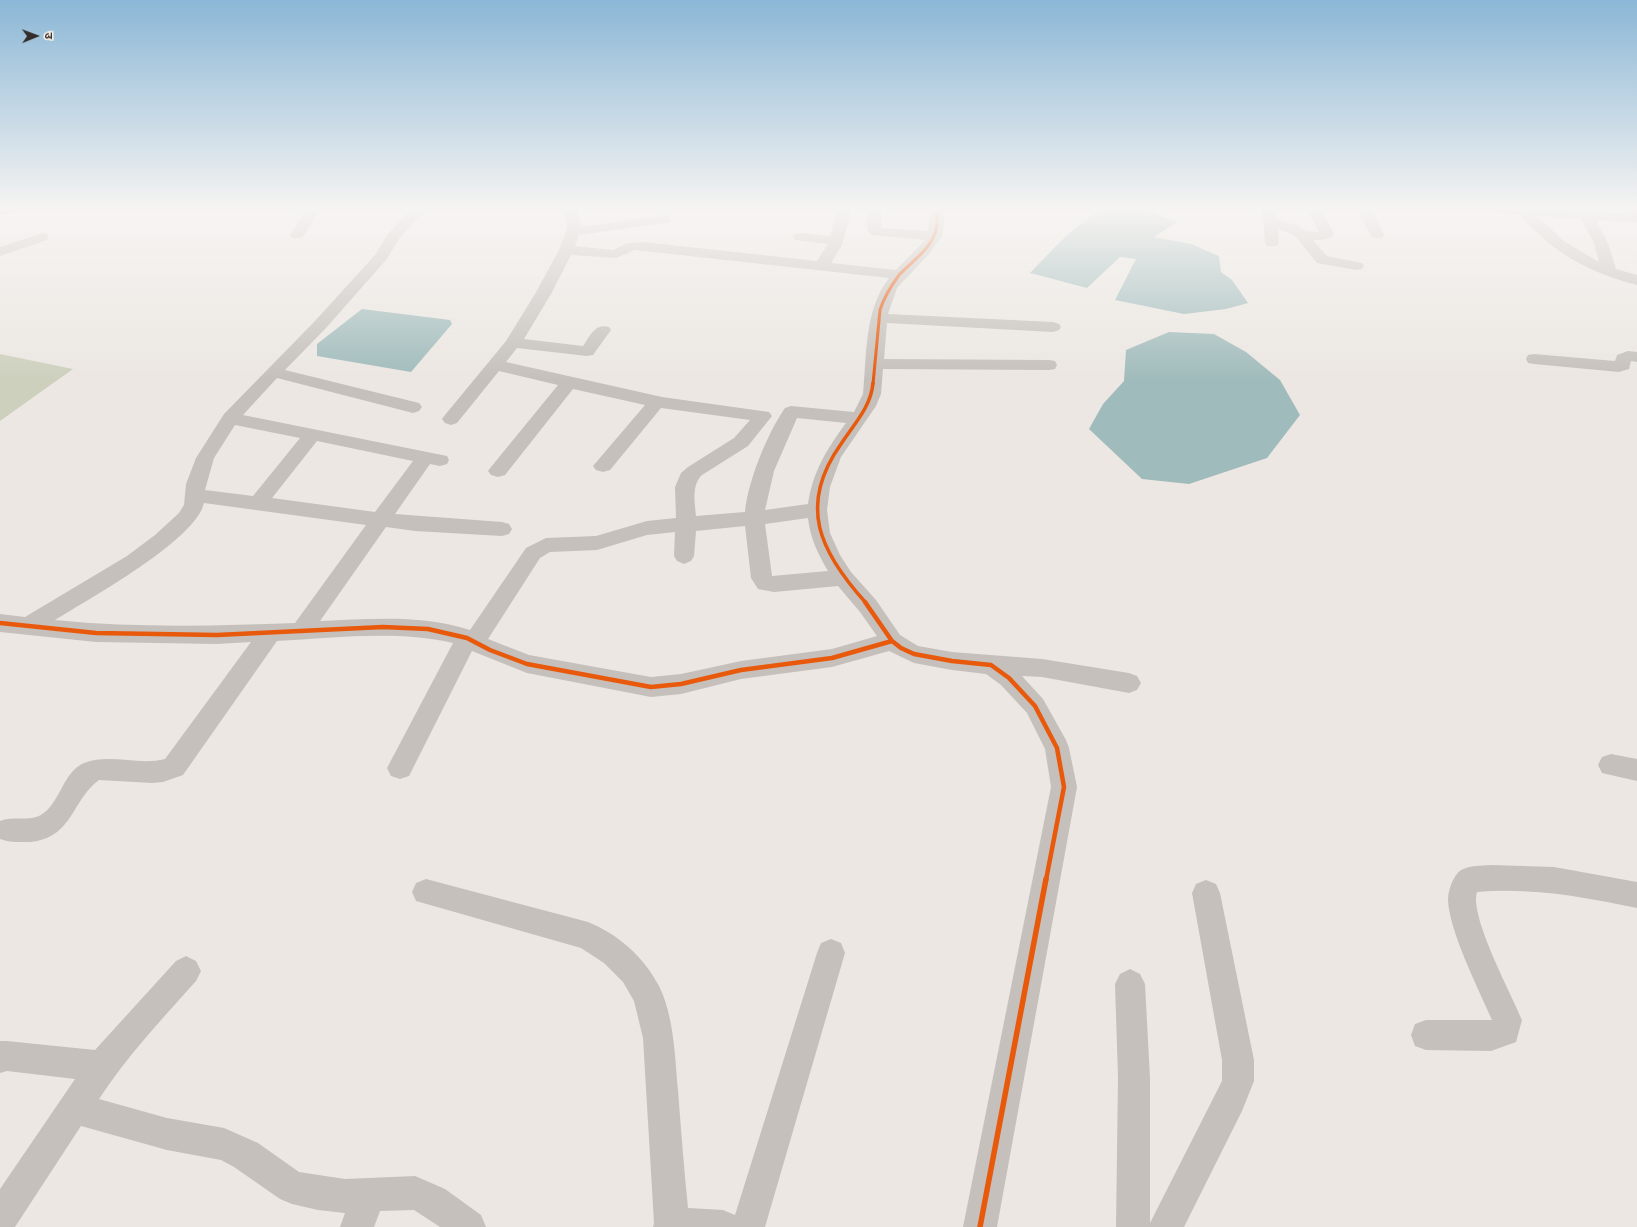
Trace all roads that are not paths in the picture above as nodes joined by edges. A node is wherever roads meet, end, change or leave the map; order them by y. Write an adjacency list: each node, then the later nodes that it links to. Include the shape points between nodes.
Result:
1 (373, 266): 19 (street)
2 (558, 266): 13 (street)
3 (823, 266): 8 (street)
4 (909, 266): 8 (street)
5 (1597, 266): 7 (street)
6 (1608, 266): 7 (street)
7 (1610, 273): 9 (street)
8 (900, 276): 10 (street, via 884,297)
9 (1637, 280)
10 (879, 318): 11 (street); 16 (street)
11 (1053, 327)
12 (603, 330): 13 (street, via 587,351)
13 (514, 343): 17 (street)
14 (1637, 357): 15 (street, via 1623,358 1623,365 1619,367)
15 (1534, 359)
16 (875, 364): 18 (street); 24 (street, via 872,394)
17 (496, 365): 20 (street); 25 (street)
18 (1049, 365)
19 (273, 372): 22 (street); 23 (street)
20 (569, 383): 21 (street); 28 (street)
21 (657, 402): 27 (street); 34 (street, via 730,414 763,416 740,442 688,478 685,487)
22 (413, 407)
23 (230, 418): 26 (street); 29 (street, via 205,458)
24 (859, 418): 31 (street, via 832,456 820,487); 32 (street, via 792,412 758,492)
25 (451, 419)
26 (312, 435): 30 (street); 33 (street, via 433,458)
27 (603, 466)
28 (498, 471)
29 (195, 495): 30 (street); 39 (street, via 194,505 186,518 162,540)
30 (257, 504): 33 (street)
31 (817, 510): 32 (street); 37 (street, via 820,533)
32 (755, 518): 34 (street); 37 (street, via 762,578 766,583)
33 (382, 519): 35 (street, via 416,524); 40 (street)
34 (686, 525): 36 (street); 42 (street, via 647,528 597,543 546,545 539,548)
35 (502, 529)
36 (684, 556)
37 (842, 578): 43 (street, via 868,606)
38 (0, 623): 39 (street)
39 (30, 625): 41 (street, via 96,633 217,635)
40 (302, 630): 41 (street); 42 (street, via 383,626 428,629)
41 (271, 632): 49 (street, via 174,767 164,772 151,773 101,770 91,772 83,778 49,825 40,829)
42 (471, 640): 43 (street, via 527,664 652,687 681,684 741,670 832,658); 47 (street)
43 (892, 641): 44 (street, via 914,654)
44 (991, 665): 45 (street, via 1042,668); 67 (street, via 1009,678 1035,706 1057,748 1064,787)
45 (1129, 683)
46 (1611, 765): 48 (street)
47 (400, 768)
48 (1637, 770)
49 (8, 830)
50 (426, 892): 64 (street, via 588,936 614,953 633,972 648,996 658,1038)
51 (1206, 893): 69 (street, via 1238,1060 1238,1081 1231,1100)
52 (1637, 895): 56 (street, via 1582,883 1540,878 1494,876 1470,880 1463,890 1464,911 1476,948 1507,1020 1505,1031 1491,1036)
53 (831, 953): 66 (street)
54 (186, 971): 58 (street, via 124,1038)
55 (1130, 984): 68 (street, via 1134,1078)
56 (1426, 1035)
57 (0, 1057): 58 (street)
58 (102, 1066): 59 (street)
59 (73, 1108): 60 (street, via 167,1134 224,1144 246,1155 292,1187 345,1196); 61 (street)
60 (369, 1194): 62 (street); 63 (street, via 415,1193 433,1201)
61 (0, 1219)
62 (357, 1227)
63 (469, 1227)
64 (671, 1227): 65 (street)
65 (723, 1227)
66 (748, 1227)
67 (980, 1227)
68 (1133, 1227)
69 (1166, 1227)

